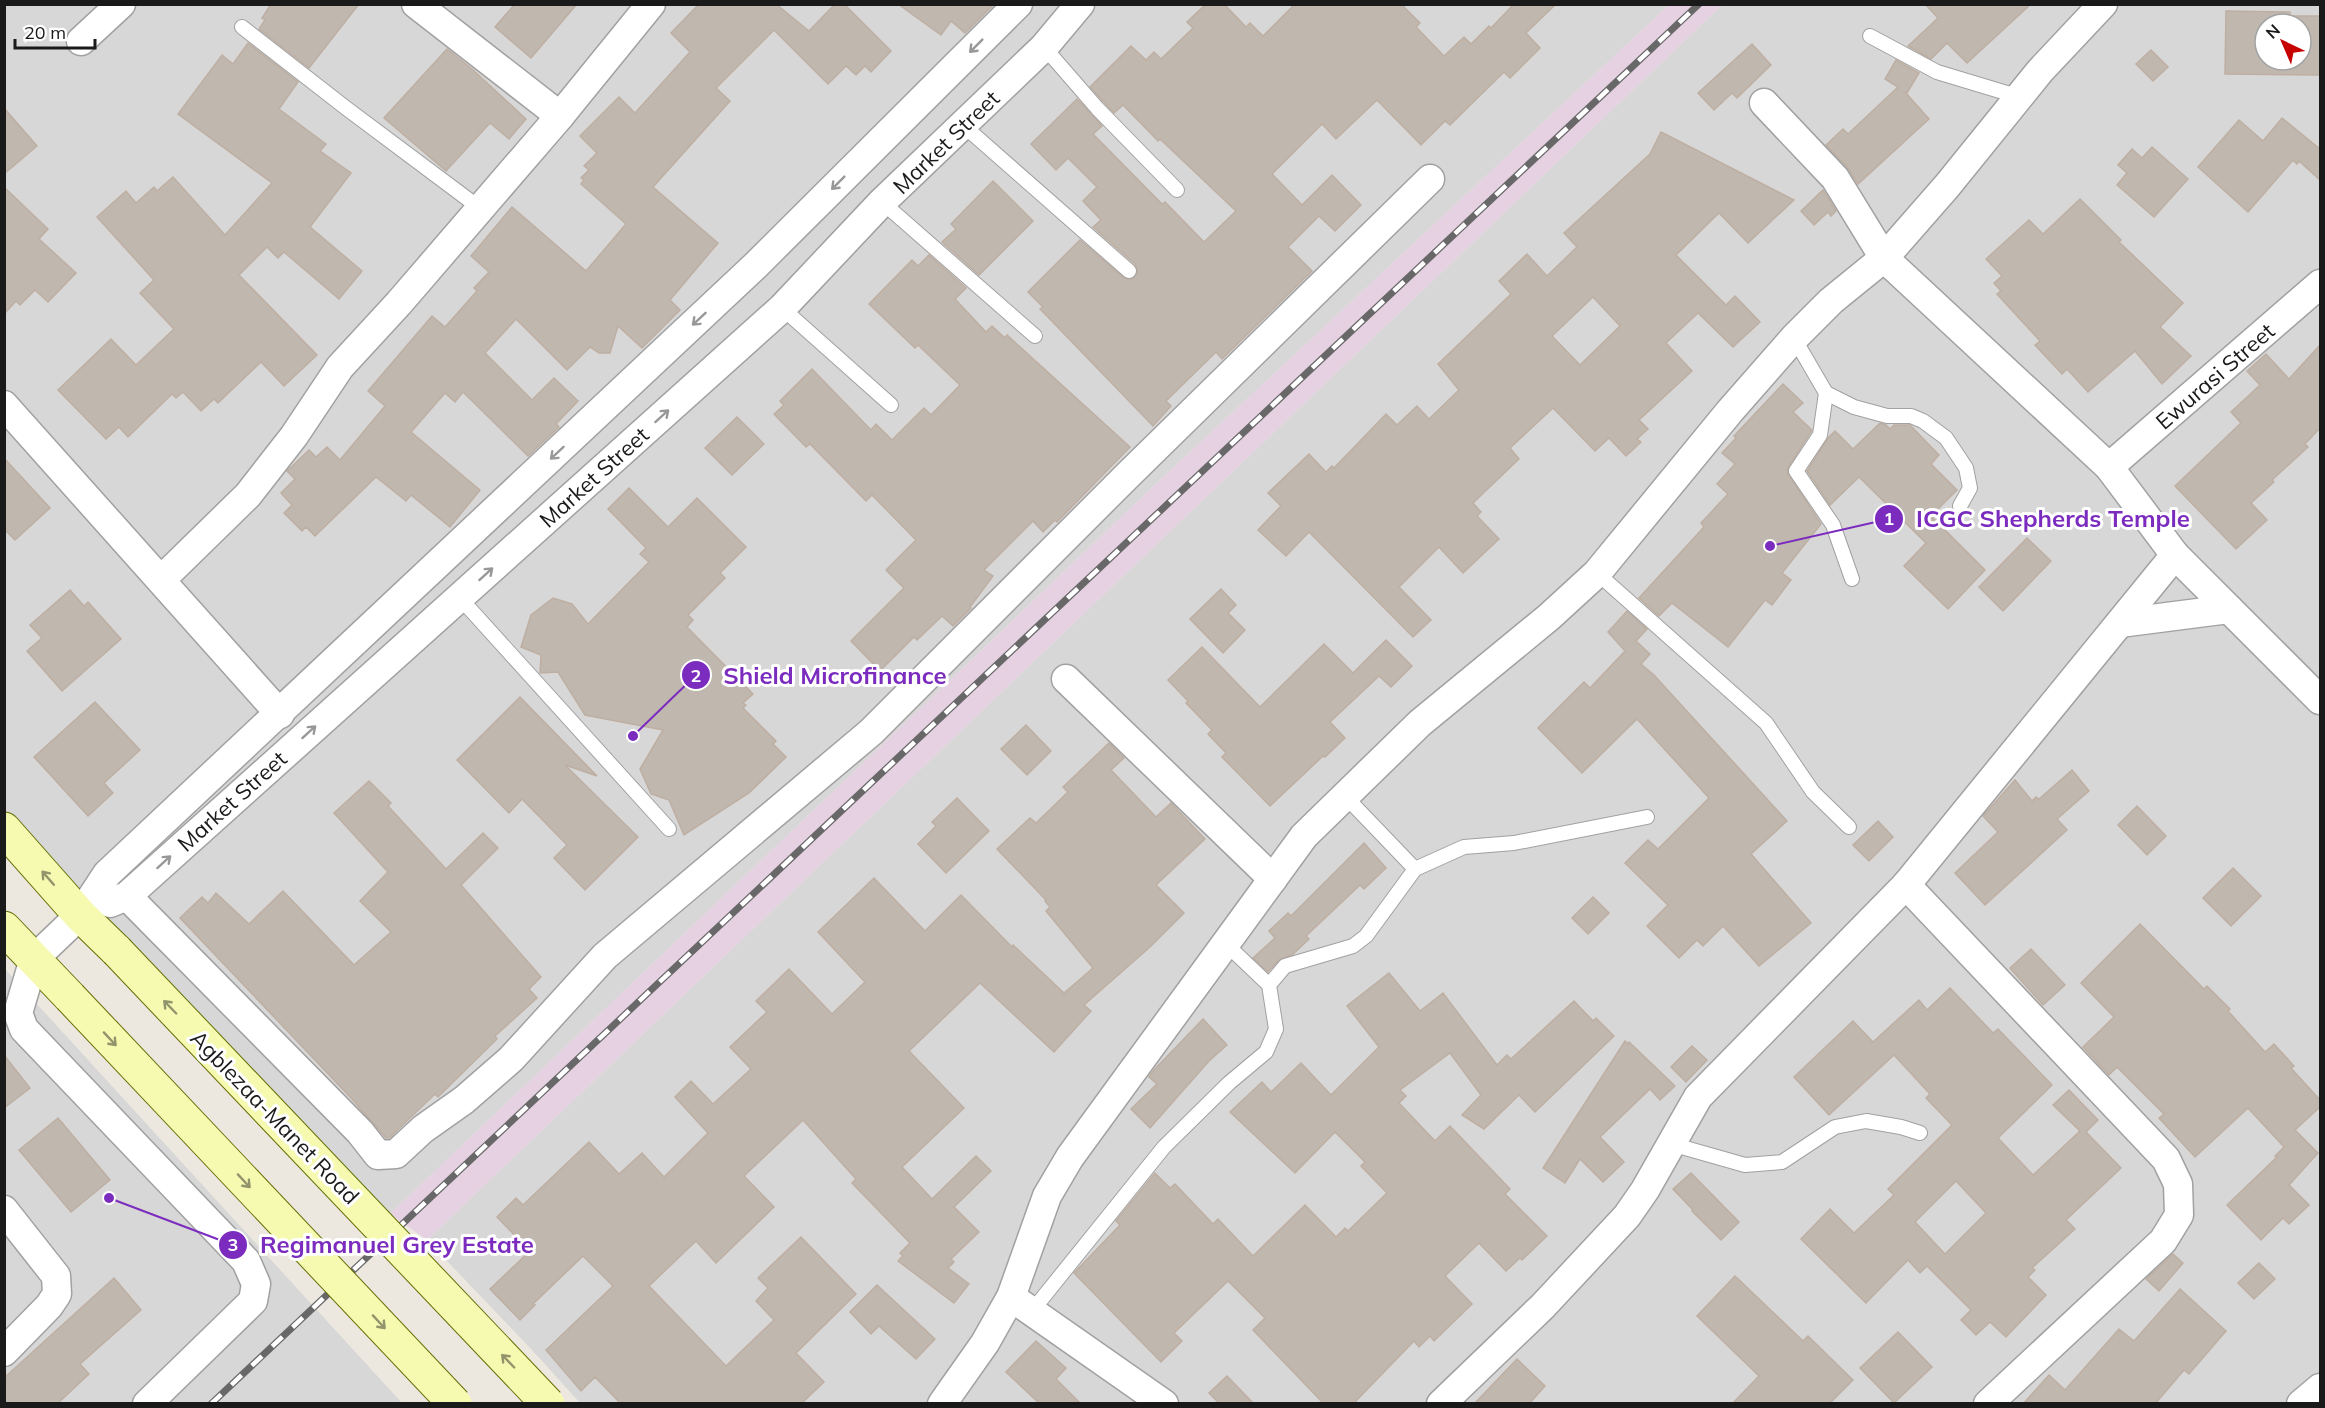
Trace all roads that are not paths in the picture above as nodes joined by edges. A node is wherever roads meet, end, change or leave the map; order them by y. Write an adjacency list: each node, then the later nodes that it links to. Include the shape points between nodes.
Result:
1 (121, 4): 9 (street)
2 (416, 4): 13 (street)
3 (651, 4): 13 (street)
4 (1018, 4): 39 (street, Market Street, one-way to 39, via 755,266)
5 (1080, 4): 10 (street, Market Street)
6 (2103, 4): 11 (street)
7 (242, 27): 18 (lane)
8 (1870, 36): 11 (lane, via 1937,72)
9 (81, 41)
10 (1044, 47): 14 (street, Market Street); 16 (lane)
11 (2020, 97): 19 (street)
12 (1764, 103): 19 (street, via 1835,178)
13 (560, 116): 18 (street)
14 (964, 126): 17 (street, Market Street); 20 (lane)
15 (1430, 179): 48 (street, via 871,732 605,956 511,1059 396,1154 378,1155 360,1132)
16 (1177, 190)
17 (882, 202): 22 (street, Market Street); 23 (lane)
18 (480, 209): 33 (street, via 340,367 248,495)
19 (1884, 258): 24 (street, via 1831,301); 28 (street)
20 (1129, 271)
21 (2320, 285): 28 (street, Ewurasi Street)
22 (782, 308): 27 (lane); 34 (street, Market Street, one-way to 22)
23 (1035, 336)
24 (1794, 338): 25 (lane); 31 (street)
25 (1826, 393): 29 (lane, via 1854,407 1887,416 1911,416 1946,438 1966,468 1970,488); 32 (lane, via 1820,435 1796,471 1833,525)
26 (4, 405): 33 (street)
27 (891, 405)
28 (2109, 467): 30 (street)
29 (1960, 506)
30 (2175, 555): 35 (street); 36 (street)
31 (1597, 573): 40 (street, via 1420,723); 42 (lane, via 1766,723 1813,792)
32 (1852, 579)
33 (161, 580): 39 (street)
34 (460, 598): 44 (lane); 48 (street, Market Street, one-way to 34)
35 (2229, 609): 36 (street); 38 (street)
36 (2120, 622): 47 (street)
37 (1066, 679): 46 (street)
38 (2320, 700)
39 (280, 714): 49 (street, Market Street, via 107,874)
40 (1344, 795): 45 (lane); 46 (street, via 1304,836)
41 (1647, 817): 45 (lane, via 1514,843 1464,847)
42 (1849, 826)
43 (4, 829): 49 (main road, Agblezaa-Manet Road, one-way to 43)
44 (669, 830)
45 (1415, 869): 53 (lane, via 1366,936 1353,946 1286,966)
46 (1273, 879): 51 (street)
47 (1906, 885): 55 (street, via 1698,1097); 66 (street, via 2166,1159 2178,1184 2179,1215 2163,1241)
48 (127, 896): 49 (street, Market Street)
49 (80, 915): 52 (street, Market Street); 62 (main road, Agblezaa-Manet Road, one-way to 49, bridge)
50 (4, 928): 52 (main road)
51 (1226, 944): 53 (lane); 57 (street, via 1070,1156 1047,1196)
52 (34, 959): 60 (street, via 18,1013 24,1029 246,1261 256,1284 253,1301); 61 (main road, one-way to 61, bridge)
53 (1269, 985): 57 (lane, via 1276,1029 1266,1052 1164,1147)
54 (1920, 1133): 55 (lane, via 1866,1121 1836,1126 1782,1162 1745,1165)
55 (1671, 1144): 65 (street, via 1628,1216 1543,1306)
56 (4, 1210): 58 (street, via 56,1276 57,1294)
57 (1022, 1304): 63 (street, via 985,1343); 64 (street)
58 (4, 1352)
59 (2320, 1388): 67 (street)
60 (147, 1404)
61 (455, 1404)
62 (548, 1404)
63 (942, 1404)
64 (1164, 1404)
65 (1441, 1404)
66 (1988, 1404)
67 (2301, 1404)

